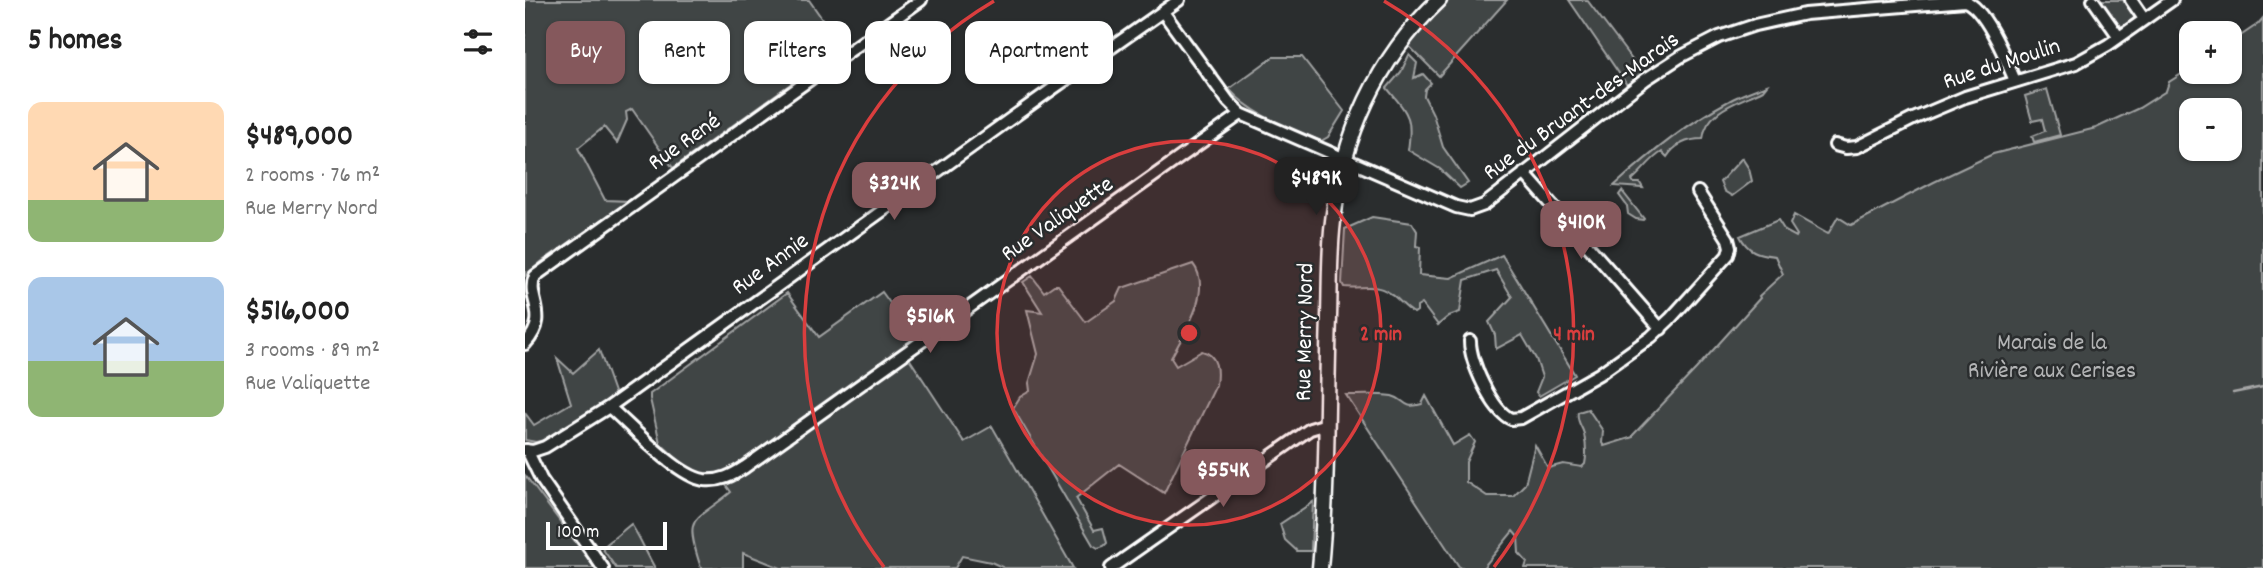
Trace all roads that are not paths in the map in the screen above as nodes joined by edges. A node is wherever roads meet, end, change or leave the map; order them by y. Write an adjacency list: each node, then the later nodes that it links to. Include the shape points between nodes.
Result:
1 (921, 0): 19 (street, Rue René, via 535,276 527,292 535,328)
2 (1179, 0): 8 (street)
3 (2093, 0): 10 (street)
4 (2131, 0): 9 (street)
5 (2172, 0): 9 (street, Rue du Moulin)
6 (1433, 2): 14 (main road, Rue Merry Nord, via 1374,84)
7 (1873, 4): 11 (street, Rue du Bruant-des-Marais, via 1968,2 1997,41); 15 (street, Rue du Bruant-des-Marais, via 1771,20 1699,46 1646,79)
8 (1163, 12): 12 (street); 20 (street, Rue Annie)
9 (2144, 19): 10 (street, Rue du Moulin)
10 (2119, 37): 11 (street, Rue du Moulin, via 2072,65)
11 (2014, 81): 13 (street, Rue du Moulin, via 1931,111 1857,146)
12 (1241, 114): 14 (street); 20 (street, Rue Valiquette, via 730,476 711,480 688,474)
13 (1835, 145)
14 (1344, 159): 15 (street, Rue du Bruant-des-Marais, via 1465,210 1480,208); 21 (main road, Rue Merry Nord, via 1331,242)
15 (1524, 173): 17 (street)
16 (1698, 192): 17 (street, via 1728,239 1730,251)
17 (1661, 329): 18 (street, via 1604,371 1518,419 1507,418 1500,411 1474,366)
18 (1470, 341)
19 (525, 344)
20 (609, 407): 22 (street, via 545,447)
21 (1327, 424): 24 (street, via 1310,429); 25 (main road, Rue Merry Nord)
22 (526, 450): 23 (street)
23 (603, 568)
24 (1111, 568)
25 (1321, 568)

